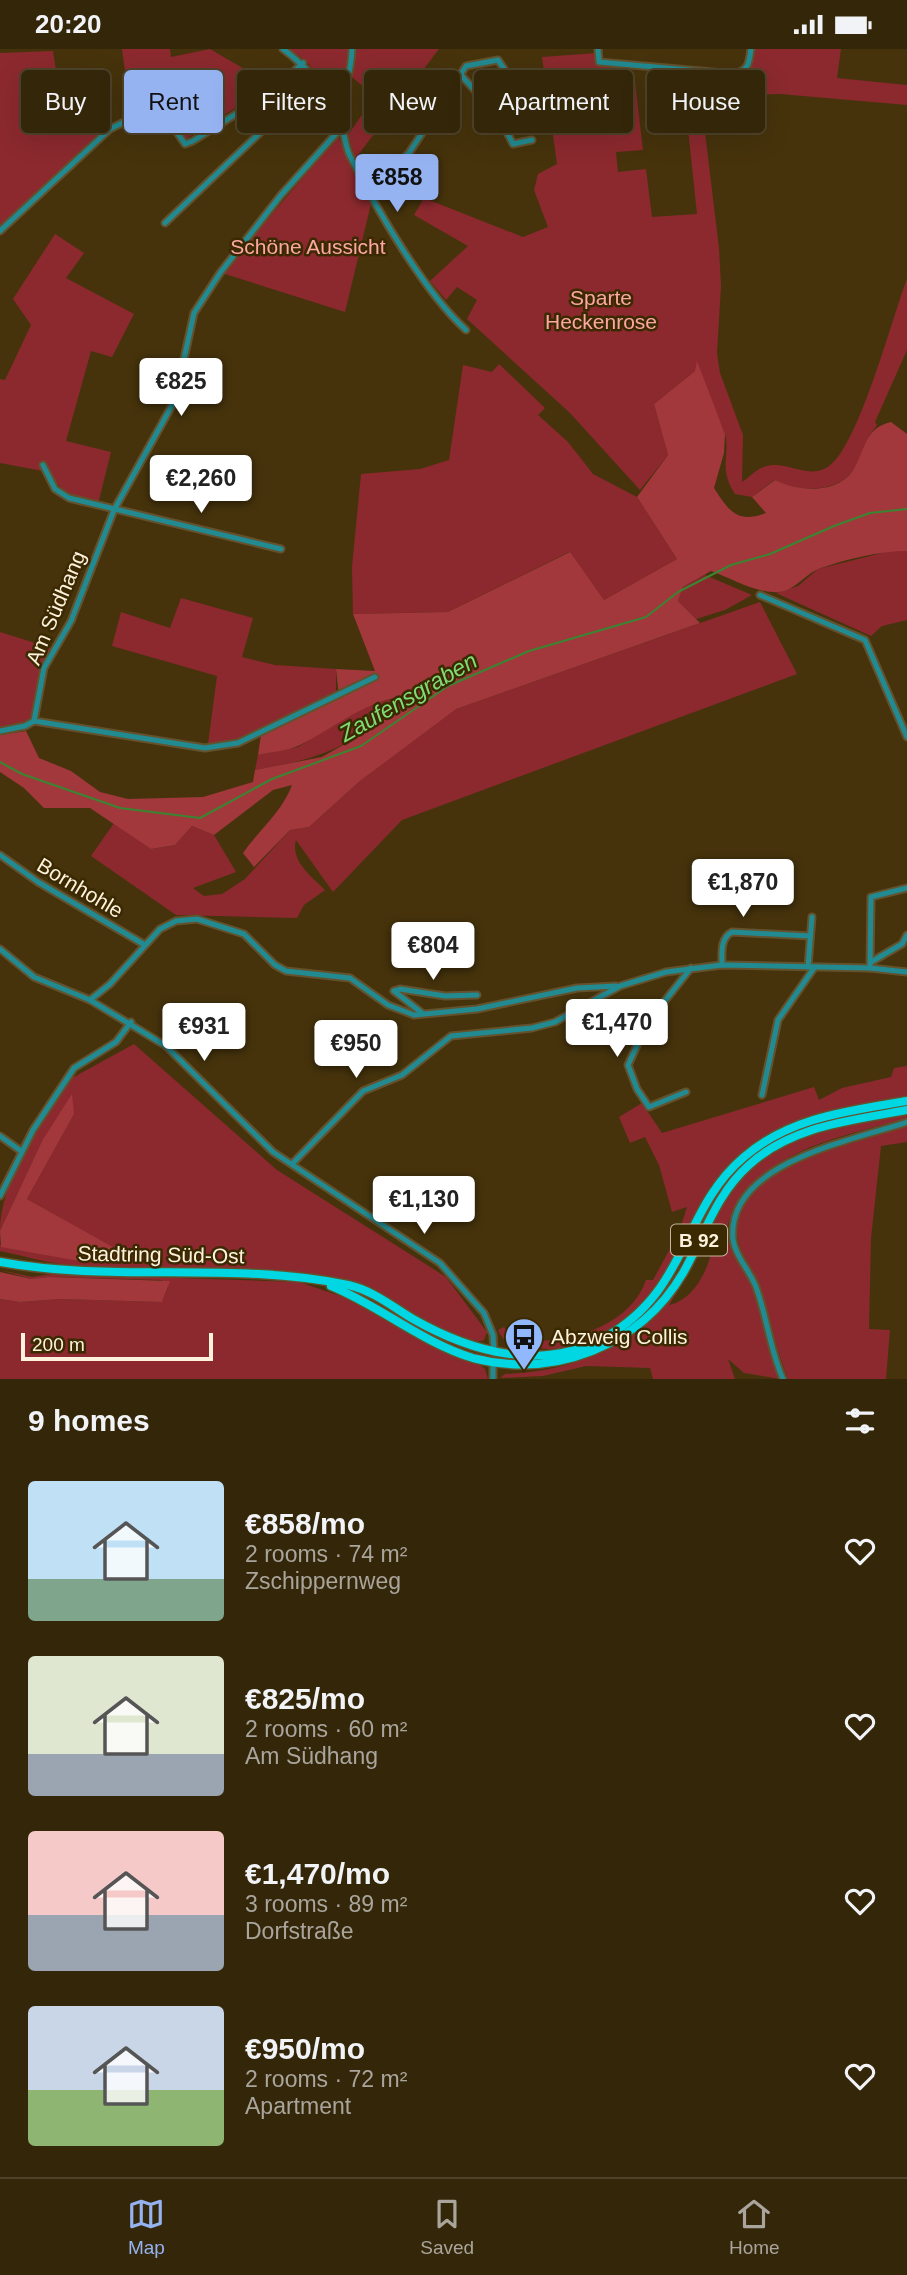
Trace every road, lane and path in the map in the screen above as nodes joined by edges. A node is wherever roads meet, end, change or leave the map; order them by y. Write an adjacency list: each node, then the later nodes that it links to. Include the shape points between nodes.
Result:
1 (283, 49): 5 (street)
2 (352, 49): 9 (street)
3 (598, 49): 4 (street, via 599,62 734,74 749,66)
4 (751, 49)
5 (303, 64): 6 (street); 17 (street, via 274,90 186,144 165,115 110,129)
6 (308, 70)
7 (505, 70): 8 (street, via 498,59 466,66)
8 (460, 74): 14 (street, via 499,117 513,145)
9 (350, 76)
10 (260, 133): 16 (street)
11 (337, 133): 20 (street, Am Südhang, via 281,195 205,294 194,313 175,400)
12 (343, 133): 15 (street)
13 (422, 133): 15 (street, via 409,153)
14 (532, 140)
15 (369, 191): 18 (street, via 431,287)
16 (165, 223)
17 (0, 231)
18 (466, 330)
19 (43, 465): 20 (street, via 55,489 69,498)
20 (114, 510): 21 (street); 24 (street, Am Südhang, via 71,621 44,668)
21 (281, 548)
22 (760, 595): 26 (street, via 864,640)
23 (375, 677): 24 (street, via 238,743 205,748)
24 (34, 721): 25 (street)
25 (0, 731)
26 (907, 737)
27 (0, 855): 32 (street, Bornhohle)
28 (907, 888): 35 (street, via 871,897)
29 (812, 916): 31 (street)
30 (907, 935): 35 (street, via 902,944)
31 (810, 936): 34 (street, via 732,932 722,945); 36 (street)
32 (145, 945): 41 (street); 42 (street, via 176,921 197,919 223,925 244,934 286,971 350,978 388,1005 414,1015)
33 (0, 949): 41 (street, via 34,977)
34 (722, 965): 36 (street); 37 (street)
35 (871, 965): 36 (street); 38 (street)
36 (811, 967): 45 (street, via 778,1020)
37 (691, 968): 39 (street); 44 (street, via 648,1022 628,1065 649,1107)
38 (907, 972)
39 (620, 986): 42 (street, via 577,988 477,1009); 51 (street, via 555,1022 451,1035 402,1075 363,1091)
40 (477, 995): 42 (street, via 394,991)
41 (90, 1000): 43 (street)
42 (422, 1013)
43 (131, 1022): 50 (street, via 116,1042 74,1068); 51 (street, via 166,1046 273,1152)
44 (686, 1091)
45 (762, 1095)
46 (907, 1101): 54 (main road, Stadtring Süd-Ost / B 92, via 808,1121 782,1131 744,1157 714,1192 664,1286 637,1315 603,1339 555,1354)
47 (907, 1110): 54 (main road, Stadtring Süd-Ost / B 92, via 808,1130 750,1164 722,1197 662,1304 621,1338 577,1359 551,1365 526,1367)
48 (907, 1122): 56 (street, via 799,1156 760,1183 739,1212 733,1242 756,1288)
49 (0, 1136): 50 (street)
50 (20, 1151): 52 (street)
51 (292, 1163): 54 (street, via 440,1263 484,1313 493,1335)
52 (0, 1196)
53 (0, 1262): 54 (main road, Stadtring Süd-Ost / B 92, via 96,1272 263,1275 357,1288)
54 (494, 1358): 55 (street)
55 (493, 1379)
56 (783, 1379)

